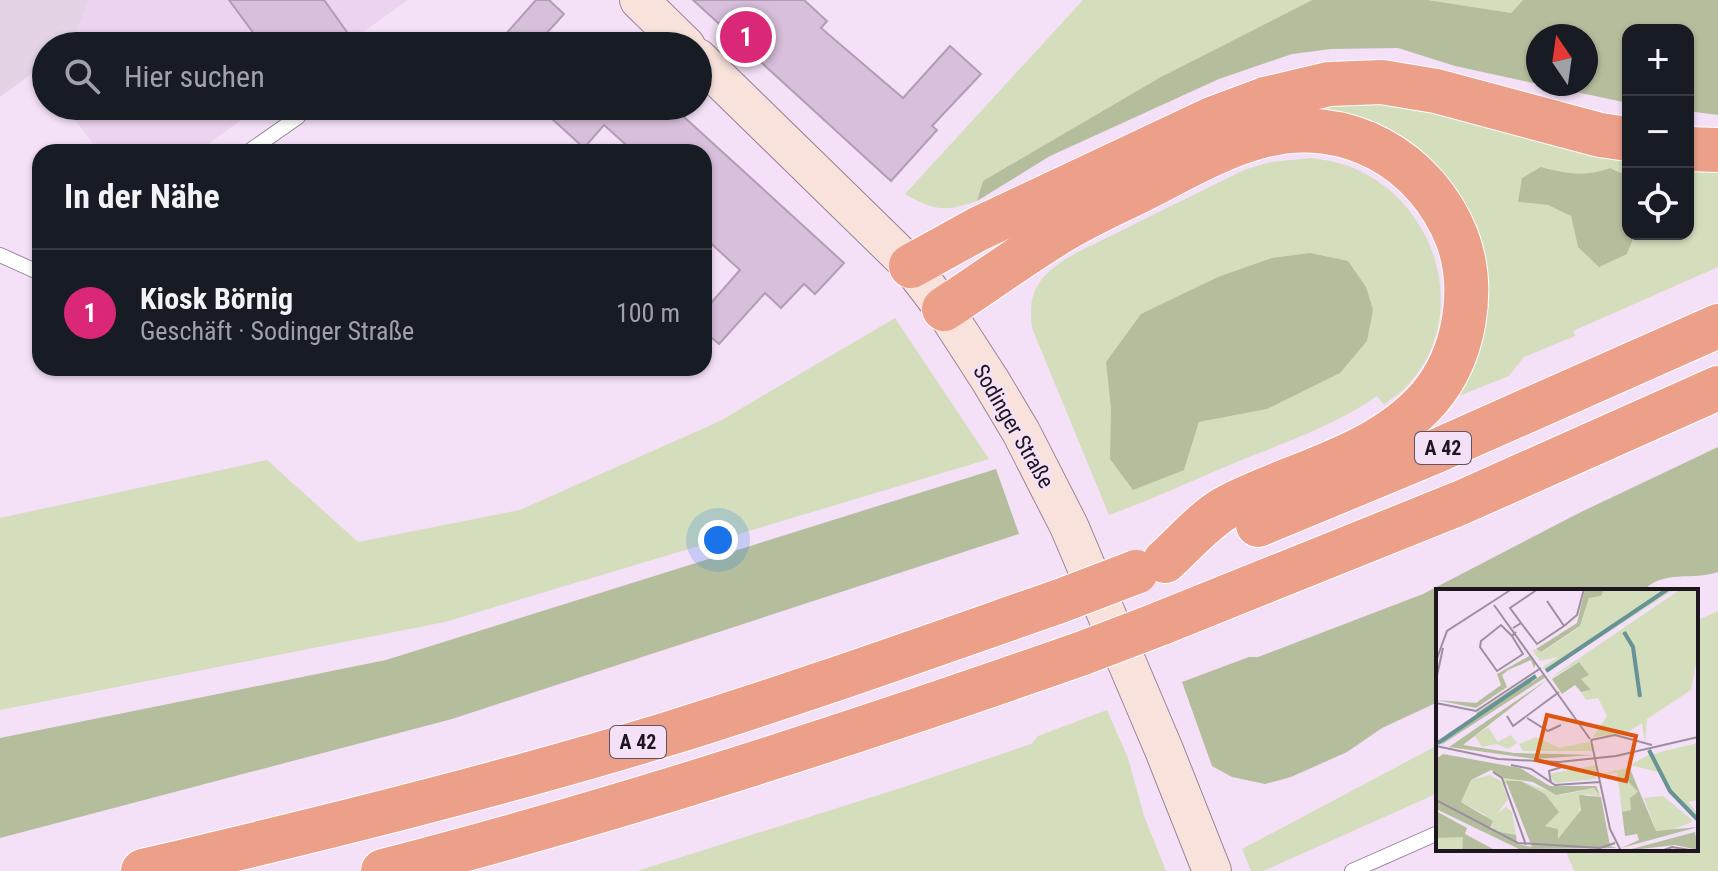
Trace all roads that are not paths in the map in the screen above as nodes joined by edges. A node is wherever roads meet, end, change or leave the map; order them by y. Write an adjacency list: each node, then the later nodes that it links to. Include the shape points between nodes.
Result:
1 (639, 0): 2 (main road)
2 (672, 32)
3 (712, 72): 10 (main road, Sodinger Straße)
4 (294, 120): 6 (lane)
5 (1622, 138): 10 (highway, via 1436,91 1382,82 1329,84 1214,118)
6 (259, 144)
7 (1694, 149): 8 (highway)
8 (1718, 150)
9 (0, 255): 11 (lane)
10 (911, 266): 12 (main road, Sodinger Straße)
11 (32, 269)
12 (944, 309): 15 (highway, via 1060,232 1220,149 1265,135 1345,135 1380,148 1409,168 1440,201 1458,240 1465,326 1429,398 1389,432 1226,507); 21 (main road, Sodinger Straße, via 1021,432 1069,526)
13 (1718, 326): 15 (highway, A 42, via 1406,464)
14 (1718, 388): 16 (highway, A 42, bridge, via 1460,503 1159,624 878,725)
15 (1150, 567): 18 (highway, A 42, bridge, via 664,735 429,801)
16 (655, 795): 19 (highway, A 42); 20 (highway, via 573,848)
17 (1436, 834): 22 (lane)
18 (143, 871)
19 (383, 871)
20 (494, 871)
21 (1212, 871)
22 (1352, 871)

